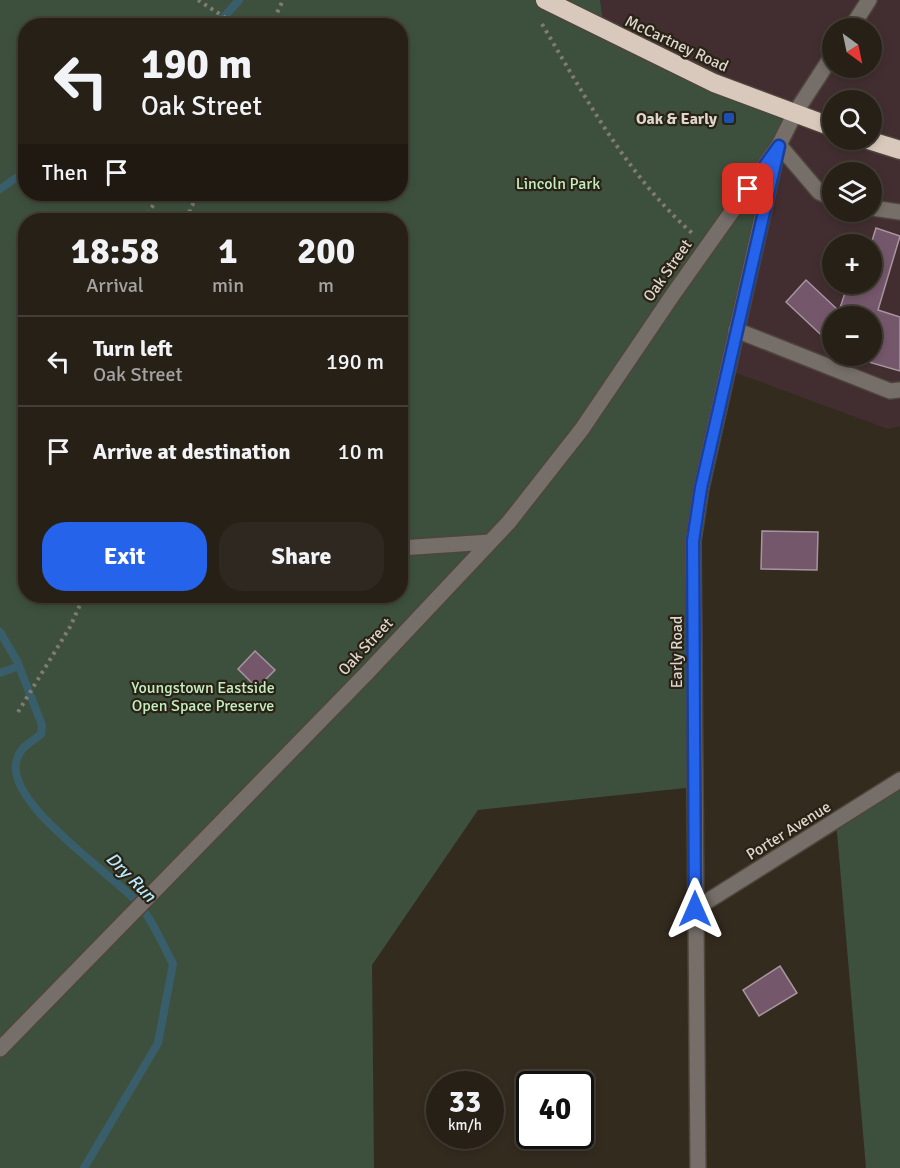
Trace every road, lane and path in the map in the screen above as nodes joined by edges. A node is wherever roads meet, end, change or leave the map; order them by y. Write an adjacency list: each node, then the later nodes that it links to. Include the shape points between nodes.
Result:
1 (198, 0): 5 (path)
2 (283, 0): 6 (path)
3 (545, 0): 10 (highway, McCartney Road, via 714,83)
4 (869, 0): 7 (street)
5 (224, 18)
6 (275, 18)
7 (857, 18)
8 (539, 20): 18 (path, via 632,170 666,209)
9 (822, 71): 10 (street, Oak Street)
10 (795, 113): 11 (highway); 13 (street, Oak Street)
11 (822, 123)
12 (882, 144): 14 (highway)
13 (779, 146): 15 (street); 18 (street, Oak Street); 19 (street, Early Road)
14 (900, 150)
15 (822, 193)
16 (882, 209): 17 (street)
17 (900, 212)
18 (707, 246): 21 (street, Oak Street, via 582,429)
19 (736, 330): 20 (street, via 890,391); 26 (street, Early Road, via 693,541)
20 (900, 390)
21 (490, 542): 22 (street); 27 (street, Oak Street)
22 (408, 547)
23 (81, 603): 24 (path)
24 (18, 712)
25 (900, 780): 26 (street, Porter Avenue)
26 (695, 909): 28 (street, Early Road)
27 (0, 1049)
28 (698, 1168)

